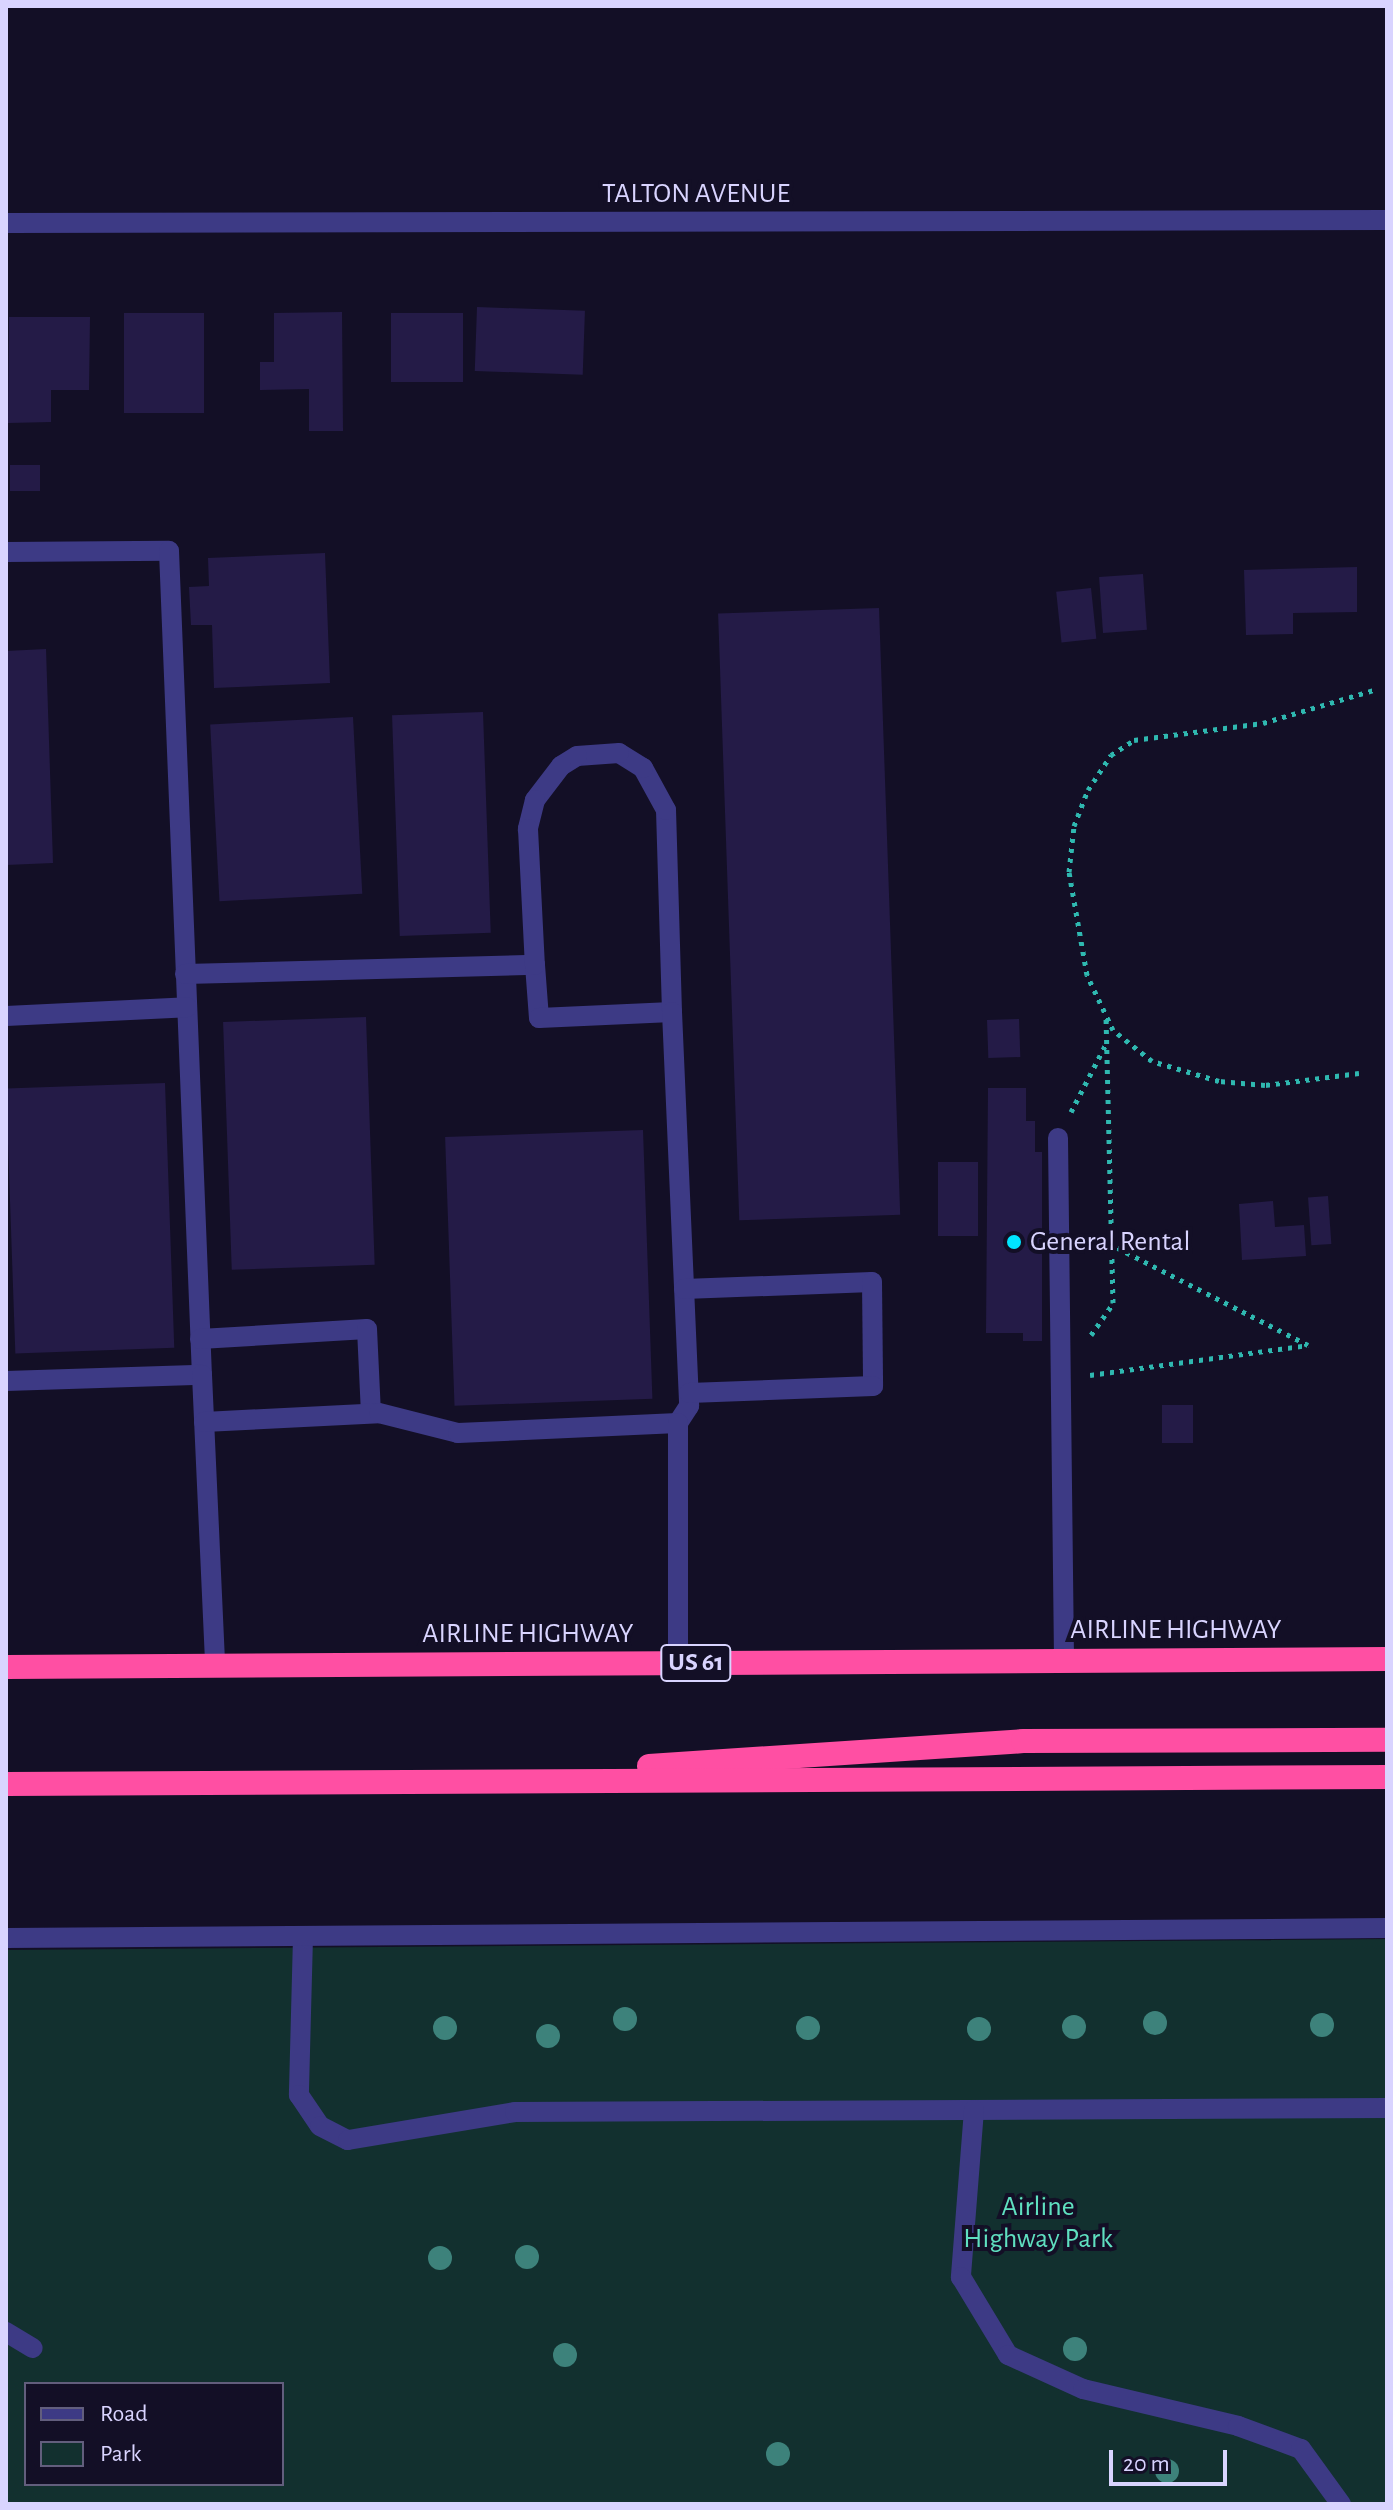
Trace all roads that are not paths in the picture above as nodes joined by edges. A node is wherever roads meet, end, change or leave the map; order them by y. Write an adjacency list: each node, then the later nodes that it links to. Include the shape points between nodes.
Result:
1 (1387, 220): 2 (street, TALTON AVENUE)
2 (6, 223)
3 (6, 552): 5 (street, via 169,551)
4 (535, 965): 5 (street); 7 (street, via 539,1018); 7 (street, via 528,829 535,800 561,766 577,756 619,753 643,768 666,810)
5 (185, 974): 6 (street)
6 (187, 1007): 8 (street); 11 (street)
7 (672, 1012): 10 (street)
8 (6, 1016)
9 (1058, 1138): 19 (street)
10 (684, 1289): 14 (street); 14 (street, via 872,1282 873,1386)
11 (200, 1339): 12 (street); 15 (street, via 367,1329)
12 (202, 1375): 13 (street); 16 (street)
13 (6, 1381)
14 (689, 1393): 17 (street, via 689,1406)
15 (371, 1413): 16 (street); 17 (street, via 458,1433)
16 (204, 1422): 21 (street)
17 (678, 1423): 20 (street)
18 (1387, 1659): 19 (highway, AIRLINE HIGHWAY / US 61)
19 (1064, 1661): 20 (highway, AIRLINE HIGHWAY / US 61)
20 (678, 1663): 21 (highway, AIRLINE HIGHWAY / US 61)
21 (215, 1665): 22 (highway, AIRLINE HIGHWAY / US 61)
22 (6, 1667)
23 (1387, 1740): 25 (highway, via 1023,1741)
24 (1387, 1777): 25 (highway)
25 (443, 1781): 26 (highway)
26 (6, 1784)
27 (1387, 1928): 28 (street)
28 (303, 1937): 29 (street); 31 (street, via 299,2095 320,2126 348,2140 515,2112)
29 (6, 1938)
30 (1387, 2108): 31 (street)
31 (974, 2110): 34 (street, via 961,2277 1008,2355 1083,2389 1238,2426 1301,2449)
32 (6, 2332): 33 (street)
33 (33, 2348)
34 (1341, 2504)

